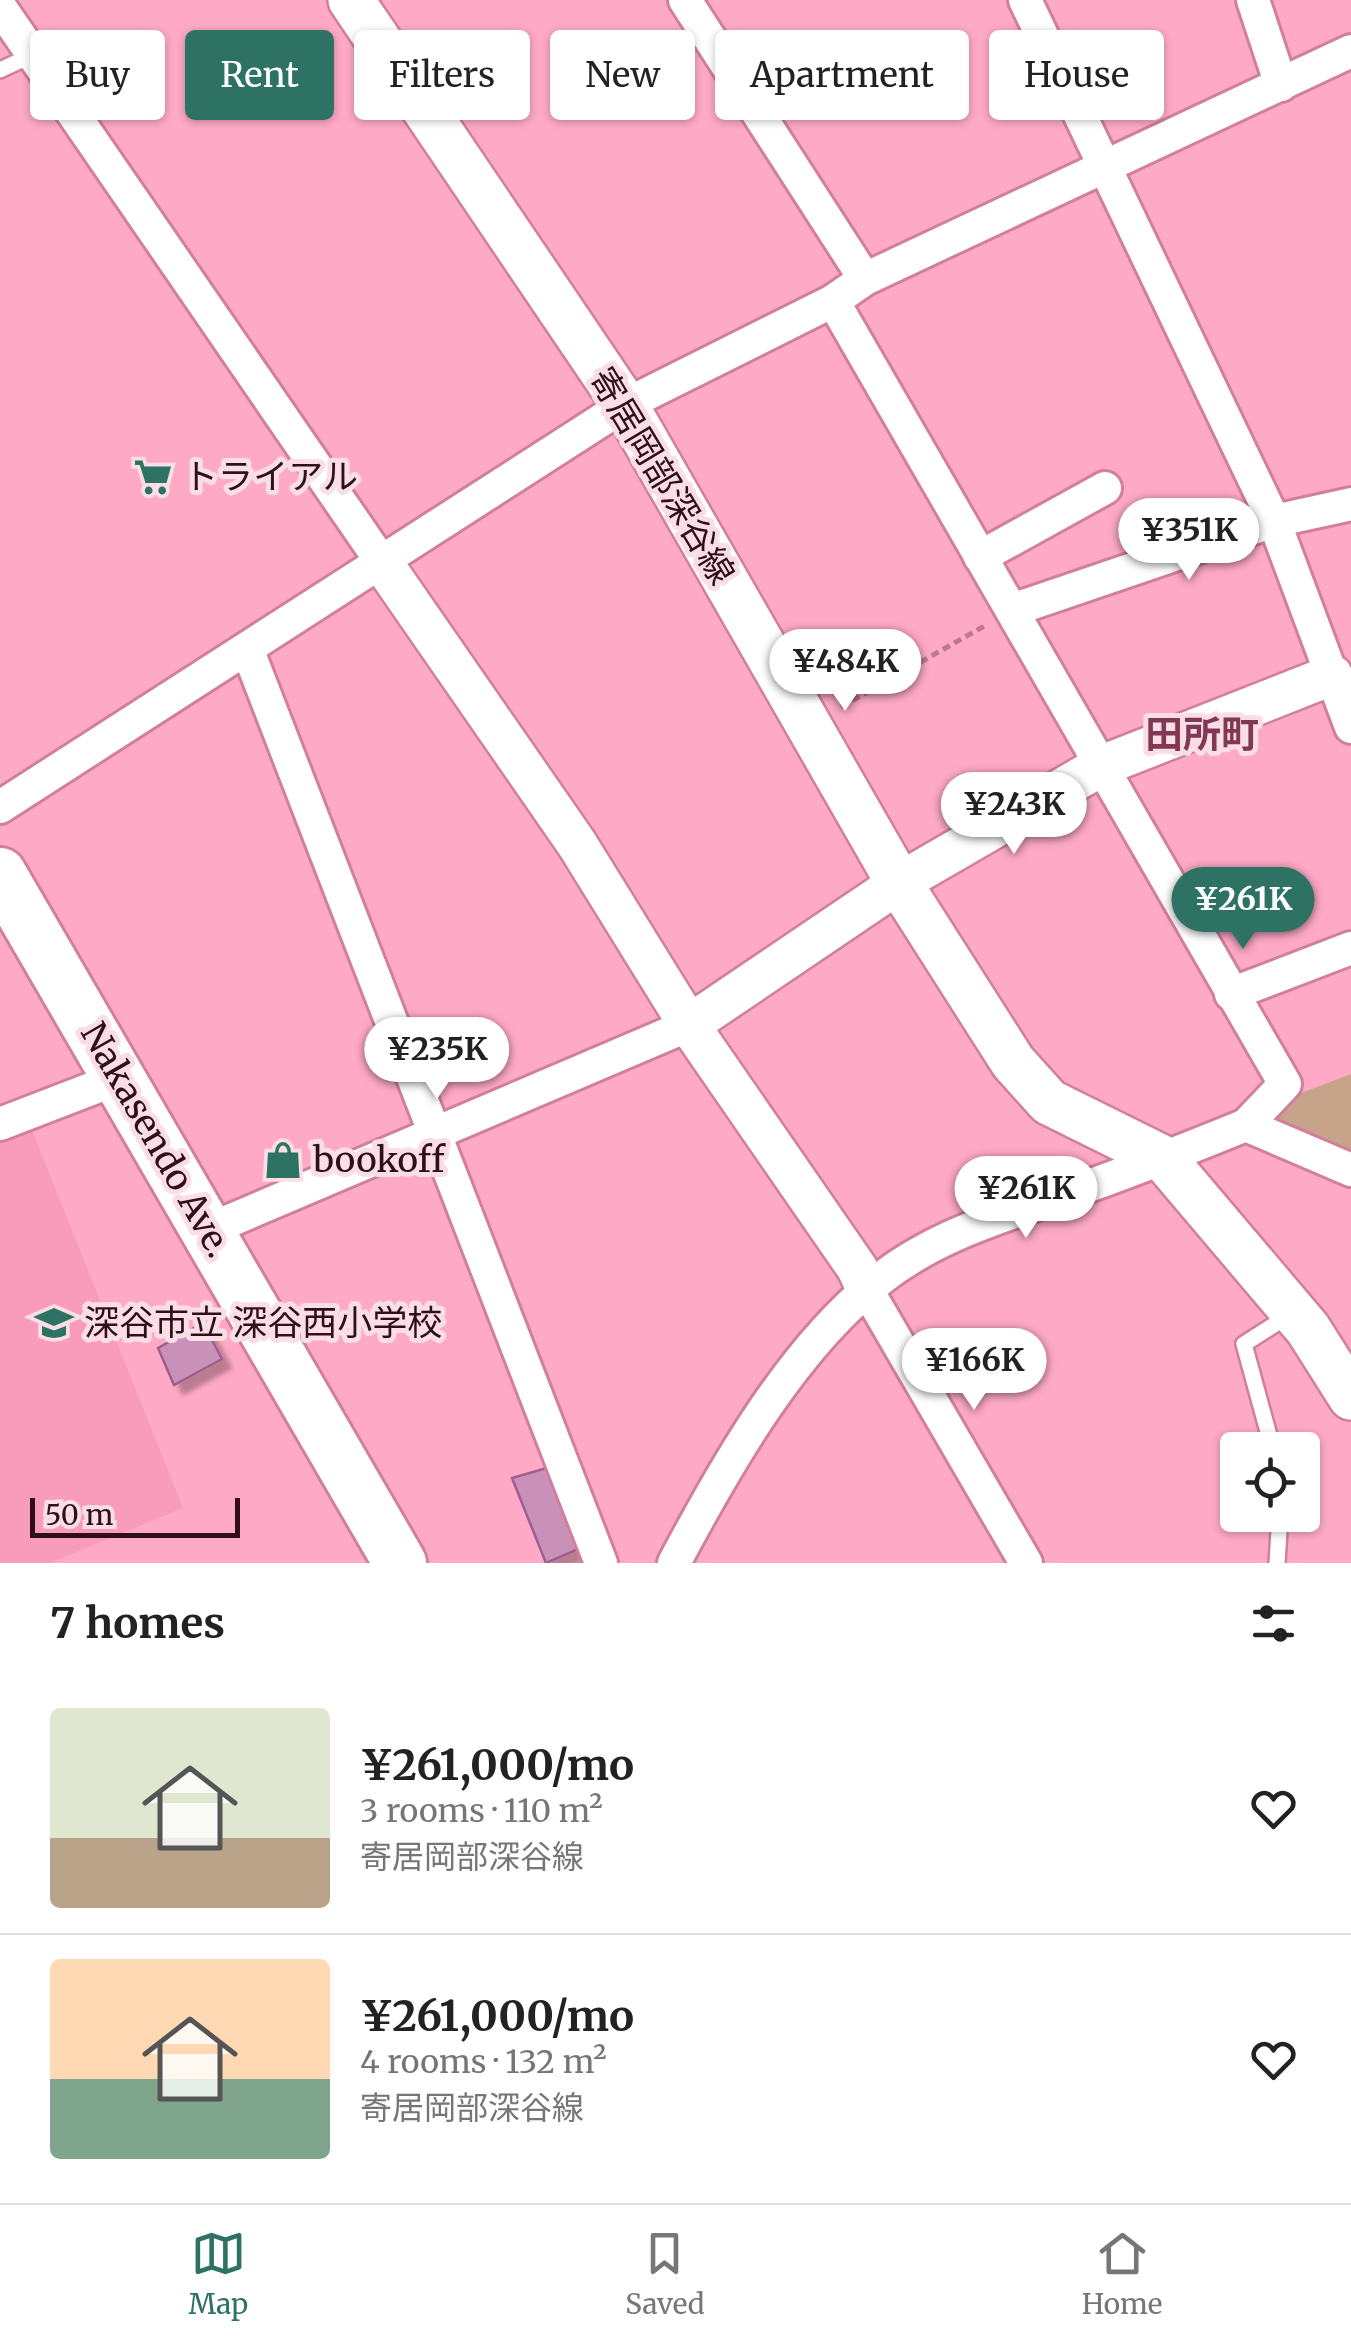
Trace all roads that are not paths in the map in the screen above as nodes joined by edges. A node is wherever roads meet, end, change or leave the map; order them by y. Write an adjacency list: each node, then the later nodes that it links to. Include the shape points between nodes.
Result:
1 (351, 0): 12 (main road, 寄居岡部深谷線)
2 (685, 0): 10 (street)
3 (1025, 0): 9 (street)
4 (1253, 0): 8 (street)
5 (0, 7): 7 (street)
6 (1351, 52): 8 (street)
7 (15, 63): 17 (street)
8 (1282, 86): 9 (street)
9 (1106, 166): 10 (street); 15 (street)
10 (864, 279): 11 (street)
11 (833, 301): 12 (street); 16 (street)
12 (625, 405): 17 (street); 25 (main road, 寄居岡部深谷線)
13 (1105, 488): 16 (street)
14 (1351, 504): 15 (street)
15 (1274, 521): 18 (street); 20 (street)
16 (980, 557): 18 (street)
17 (383, 564): 19 (street); 28 (street, via 577,844)
18 (1012, 610): 22 (street)
19 (248, 652): 23 (street); 32 (street)
20 (1332, 675): 21 (street); 22 (street)
21 (1351, 727)
22 (1100, 766): 25 (street); 27 (street)
23 (0, 807)
24 (0, 874): 29 (highway, Nakasendo Ave.)
25 (899, 882): 28 (street); 33 (main road, 寄居岡部深谷線, via 1013,1062 1050,1102)
26 (1351, 948): 27 (street)
27 (1231, 994): 31 (street, via 1284,1084)
28 (689, 1026): 32 (street); 36 (street)
29 (122, 1078): 30 (street); 35 (highway, Nakasendo Ave.)
30 (0, 1124)
31 (1246, 1125): 33 (street); 34 (street)
32 (433, 1138): 35 (street); 42 (street)
33 (1164, 1159): 36 (street, via 965,1230); 37 (main road, 寄居岡部深谷線)
34 (1351, 1170)
35 (208, 1230): 41 (highway, Nakasendo Ave.)
36 (867, 1290): 43 (street, via 826,1328 792,1375 712,1492); 44 (street)
37 (1294, 1312): 38 (main road, 寄居岡部深谷線); 39 (lane, via 1244,1344)
38 (1351, 1397)
39 (1268, 1432)
40 (1279, 1532): 45 (lane)
41 (400, 1563)
42 (601, 1563)
43 (674, 1563)
44 (1026, 1563)
45 (1277, 1563)

